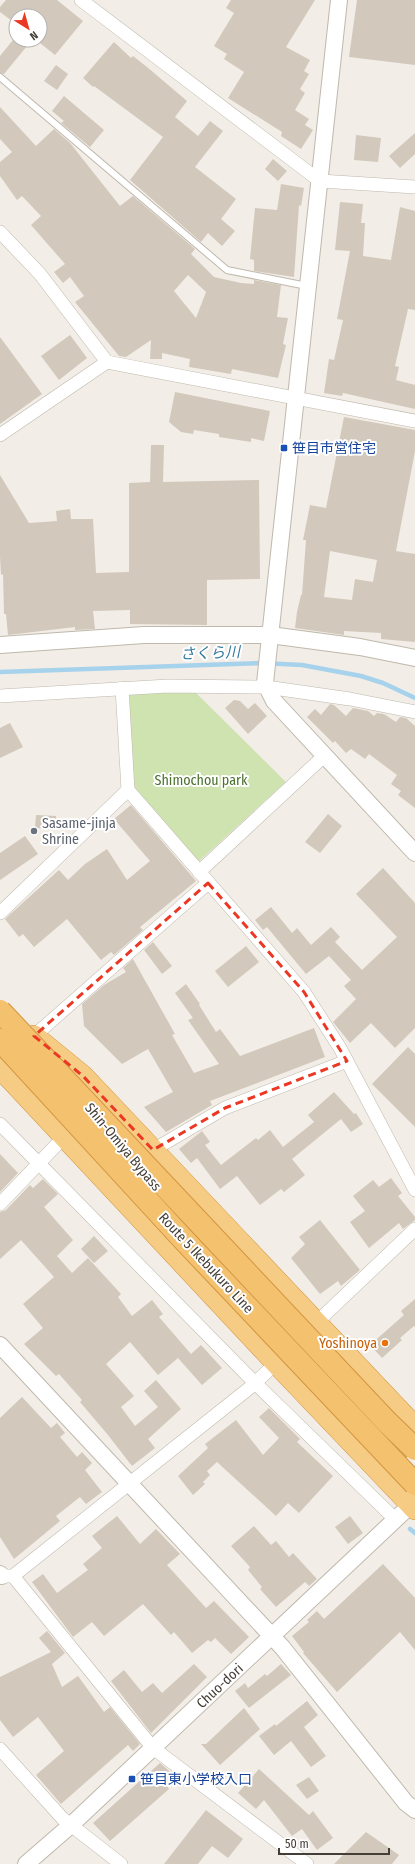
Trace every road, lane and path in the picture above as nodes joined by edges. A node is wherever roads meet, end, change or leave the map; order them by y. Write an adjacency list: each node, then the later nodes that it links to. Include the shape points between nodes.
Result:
1 (81, 0): 4 (street)
2 (339, 0): 4 (street)
3 (0, 77): 7 (lane, via 227,270)
4 (320, 181): 5 (street); 7 (street)
5 (415, 187)
6 (0, 232): 8 (street, via 40,274)
7 (308, 286): 9 (street)
8 (107, 362): 9 (street); 11 (street)
9 (296, 398): 10 (street); 12 (street)
10 (415, 421)
11 (0, 435)
12 (270, 640): 13 (street, via 144,635); 14 (street, via 360,647); 15 (street)
13 (0, 645)
14 (415, 658)
15 (266, 685): 16 (street); 18 (street); 19 (street, via 274,701)
16 (122, 688): 17 (street); 20 (street)
17 (0, 696)
18 (415, 712)
19 (324, 756): 21 (street); 22 (street)
20 (128, 790): 22 (street); 24 (street)
21 (415, 853)
22 (199, 872): 23 (street)
23 (208, 883): 27 (street); 30 (street, via 304,992)
24 (0, 913)
25 (0, 1000): 27 (highway, Shin-Omiya Bypass)
26 (0, 1011): 44 (highway, Route 5 Ikebukuro Line, bridge)
27 (34, 1036): 29 (highway, Shin-Omiya Bypass, via 110,1133 381,1431 101,1145); 34 (highway, via 83,1076)
28 (0, 1040): 46 (highway, Route 5 Ikebukuro Line, bridge, via 182,1238)
29 (0, 1047)
30 (347, 1061): 34 (street, via 225,1108); 36 (street)
31 (0, 1068): 33 (highway)
32 (0, 1124): 35 (street)
33 (64, 1138): 35 (street); 41 (highway)
34 (153, 1150): 39 (highway)
35 (39, 1164): 37 (street); 42 (street)
36 (415, 1190)
37 (0, 1204)
38 (415, 1229): 39 (street)
39 (316, 1323): 43 (highway)
40 (0, 1345): 45 (street)
41 (276, 1363): 42 (street); 47 (highway)
42 (255, 1383): 45 (street); 48 (street)
43 (415, 1427)
44 (415, 1449)
45 (130, 1484): 49 (street); 50 (street)
46 (415, 1484)
47 (414, 1505): 48 (street, Chuo-dori)
48 (396, 1520): 50 (street, Chuo-dori)
49 (4, 1576): 52 (street)
50 (273, 1637): 52 (street, Chuo-dori); 53 (street, via 406,1803)
51 (0, 1748): 54 (street)
52 (154, 1748): 54 (street, Chuo-dori); 57 (street)
53 (415, 1810)
54 (71, 1825): 55 (street, Chuo-dori); 56 (street)
55 (26, 1864)
56 (121, 1864)
57 (307, 1864)

